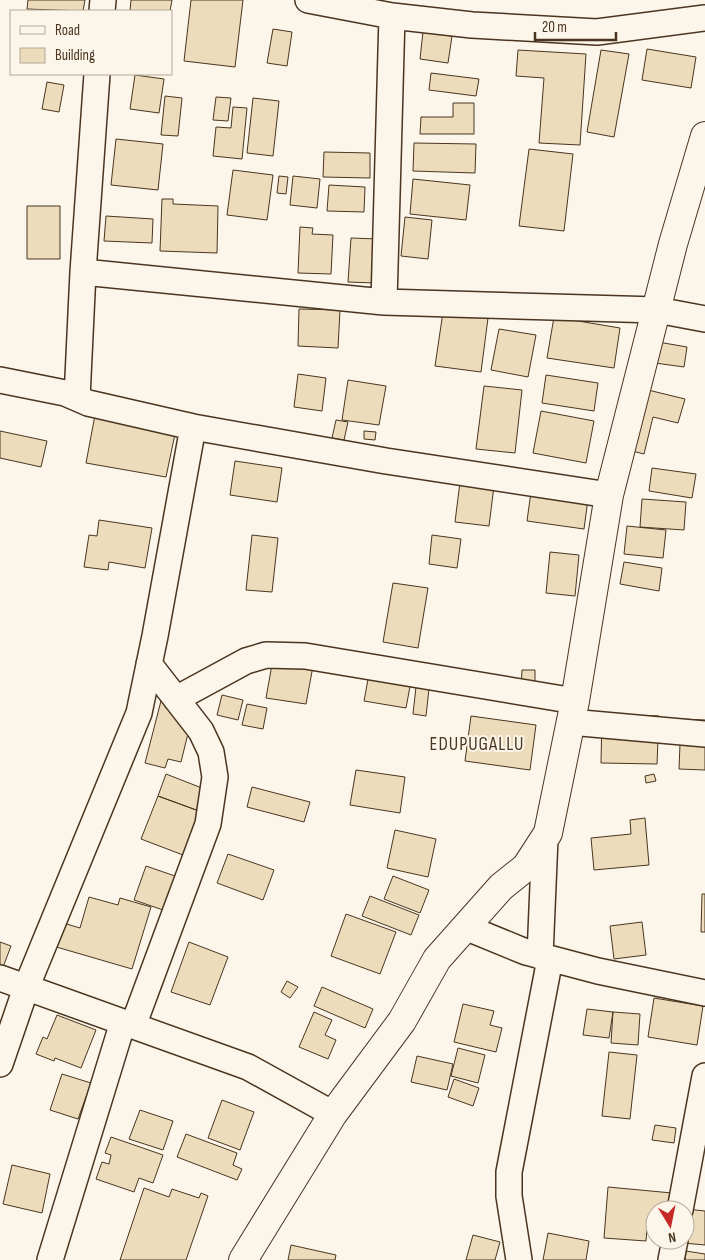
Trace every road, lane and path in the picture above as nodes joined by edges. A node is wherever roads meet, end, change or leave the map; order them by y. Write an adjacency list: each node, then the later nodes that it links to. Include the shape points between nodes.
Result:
1 (308, 0): 3 (street)
2 (704, 12): 3 (street, via 597,32 472,25)
3 (392, 16): 7 (street)
4 (98, 75): 6 (street)
5 (705, 136): 8 (main road)
6 (83, 272): 7 (street); 11 (street)
7 (384, 302): 8 (street)
8 (657, 310): 9 (street); 13 (main road)
9 (705, 319)
10 (0, 380): 11 (street)
11 (77, 398): 12 (street)
12 (193, 427): 13 (street, via 386,462); 14 (street)
13 (609, 495): 16 (main road)
14 (149, 664): 15 (street); 22 (street, via 131,735)
15 (176, 699): 16 (street, via 246,661 266,655 304,656); 24 (street, via 201,731 211,752 214,796 208,824)
16 (572, 711): 17 (street); 18 (main road)
17 (705, 734)
18 (545, 838): 19 (main road, via 526,867 501,887); 20 (street)
19 (465, 927): 20 (street); 27 (main road, via 437,959 402,1021)
20 (545, 957): 23 (street); 31 (street, via 509,1172 509,1196)
21 (0, 978): 22 (street)
22 (26, 988): 24 (street); 25 (street)
23 (705, 993)
24 (128, 1024): 27 (street, via 248,1067); 29 (street)
25 (0, 1064)
26 (705, 1076): 28 (street)
27 (333, 1114): 30 (main road)
28 (682, 1200)
29 (50, 1260)
30 (243, 1260)
31 (519, 1260)

